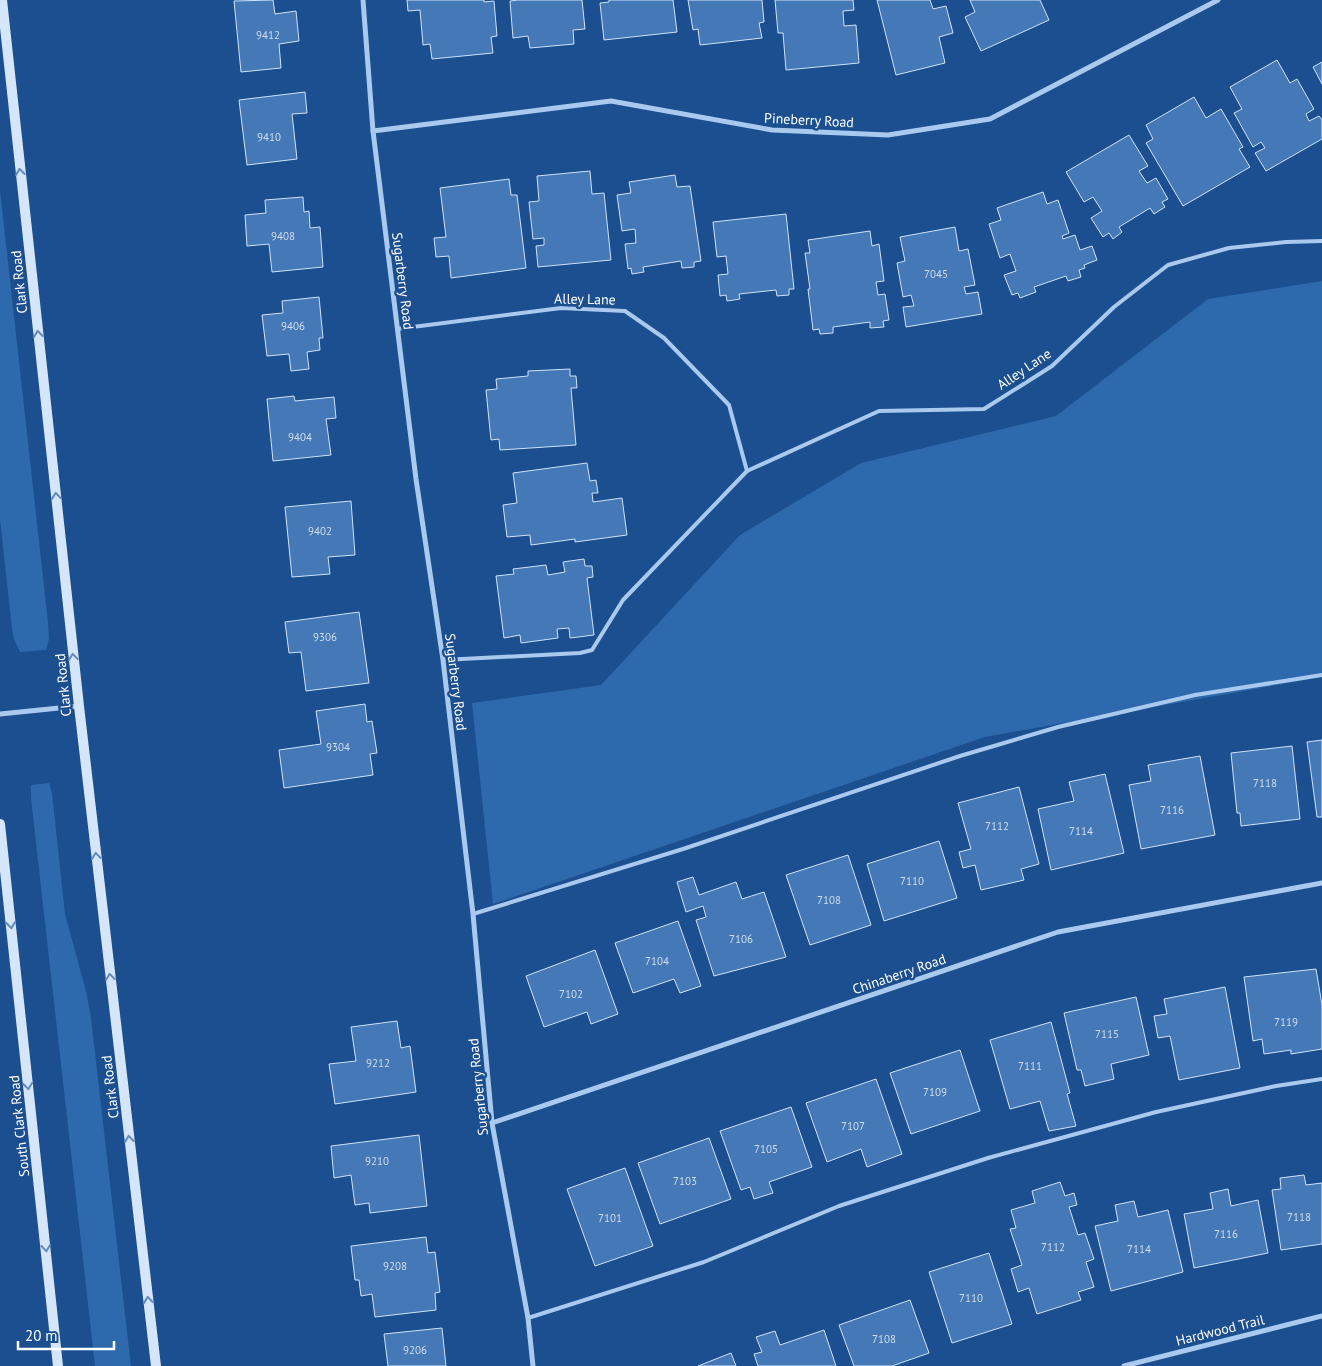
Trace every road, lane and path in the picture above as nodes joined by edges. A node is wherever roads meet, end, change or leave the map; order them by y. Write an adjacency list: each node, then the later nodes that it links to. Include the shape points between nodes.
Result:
1 (2, 0): 10 (main road, Clark Road, one-way to 1)
2 (363, 0): 4 (street, Sugarberry Road)
3 (1218, 0): 4 (street, Pineberry Road, via 990,119 888,135 772,130 611,101)
4 (373, 131): 6 (street, Sugarberry Road)
5 (1322, 241): 7 (lane, Alley Lane, via 1229,248 1168,265 1114,307 1052,366 984,409 879,411)
6 (397, 329): 7 (lane, Alley Lane, via 561,308 625,311 664,338 729,405); 8 (street, Sugarberry Road)
7 (747, 471): 8 (lane, Alley Lane, via 623,600 592,650)
8 (443, 660): 14 (street, Sugarberry Road)
9 (1322, 675): 14 (lane, via 1195,695 1058,727)
10 (79, 706): 11 (street); 20 (main road, Clark Road, one-way to 10)
11 (0, 714)
12 (0, 824): 19 (main road, South Clark Road, one-way to 19)
13 (1322, 883): 16 (street, Chinaberry Road, via 1058,932)
14 (473, 914): 16 (street, Sugarberry Road)
15 (1322, 1079): 18 (lane, via 1156,1112 988,1158 839,1206 704,1262)
16 (492, 1123): 18 (street, Sugarberry Road)
17 (1322, 1316): 22 (street, Hardwood Trail)
18 (528, 1318): 21 (street, Sugarberry Road)
19 (58, 1366)
20 (156, 1366)
21 (533, 1366)
22 (1124, 1366)

